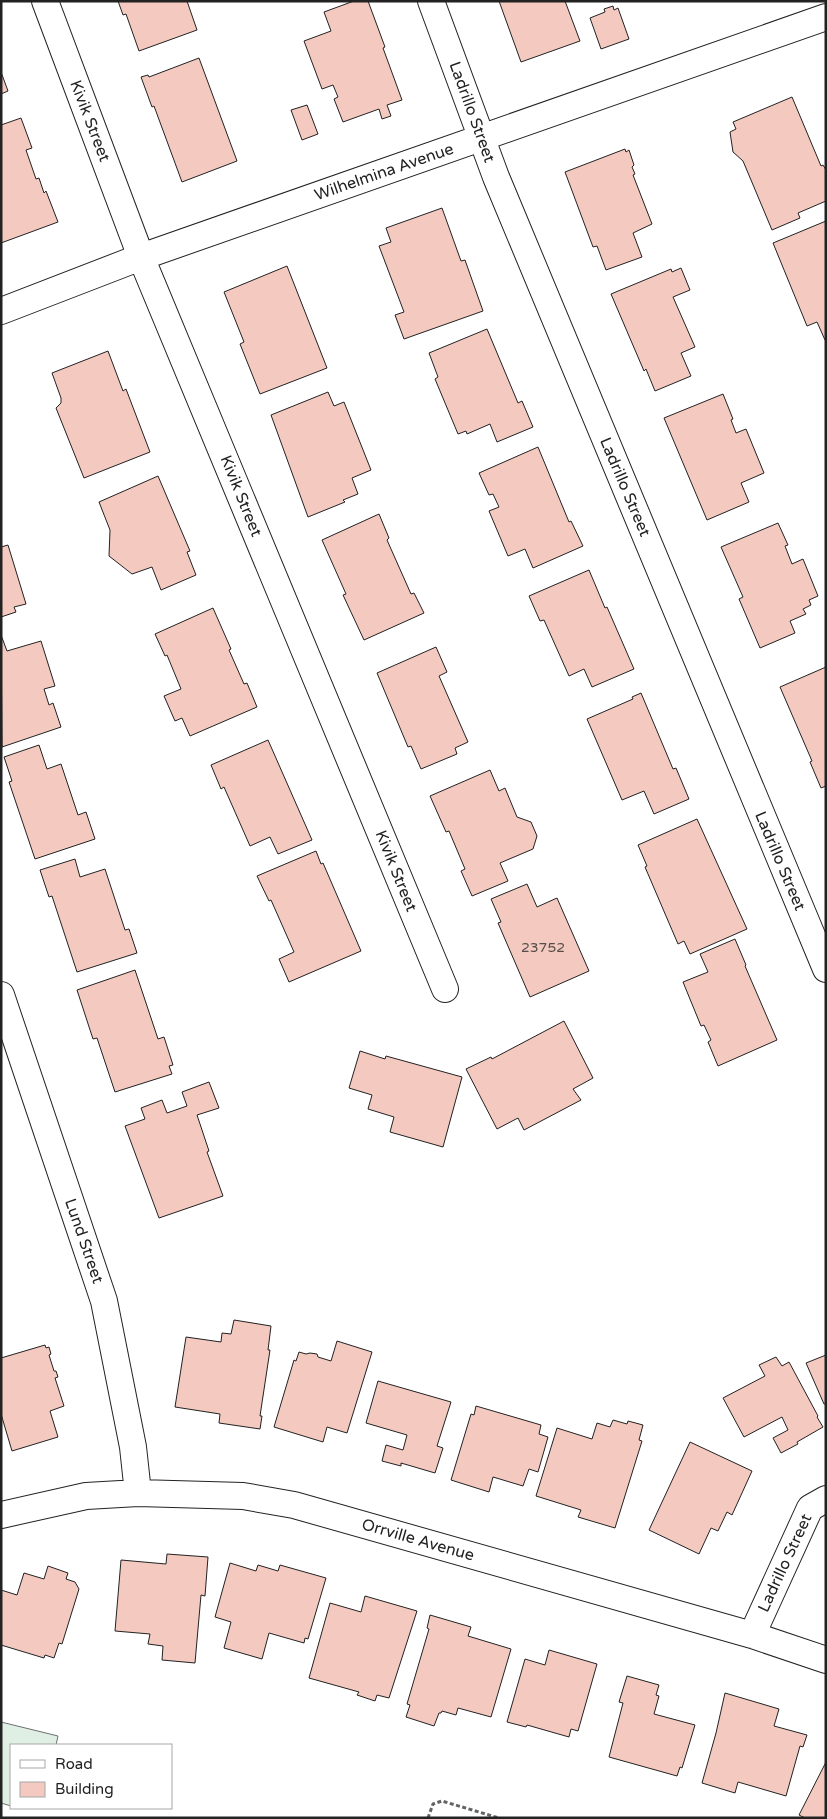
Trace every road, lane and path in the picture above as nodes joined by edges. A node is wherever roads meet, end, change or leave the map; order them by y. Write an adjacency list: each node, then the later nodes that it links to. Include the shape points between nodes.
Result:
1 (45, 1): 7 (street, Kivik Street)
2 (431, 1): 6 (street, Ladrillo Street)
3 (824, 1): 4 (street)
4 (826, 7)
5 (826, 17): 6 (street, Wilhelmina Avenue)
6 (481, 138): 7 (street, Wilhelmina Avenue); 9 (street, Ladrillo Street)
7 (141, 257): 8 (street, Wilhelmina Avenue); 10 (street, Kivik Street)
8 (1, 311)
9 (826, 969)
10 (445, 989)
11 (1, 995): 12 (street, Lund Street, via 104,1300 133,1448)
12 (138, 1493): 14 (street, Orrville Avenue, via 86,1496); 15 (street, Orrville Avenue, via 243,1496 294,1505)
13 (826, 1499): 15 (street, Ladrillo Street, via 810,1508)
14 (1, 1515)
15 (752, 1634): 16 (street, Orrville Avenue)
16 (826, 1660)
17 (428, 1818): 18 (path, via 433,1804 442,1801)
18 (499, 1818)

